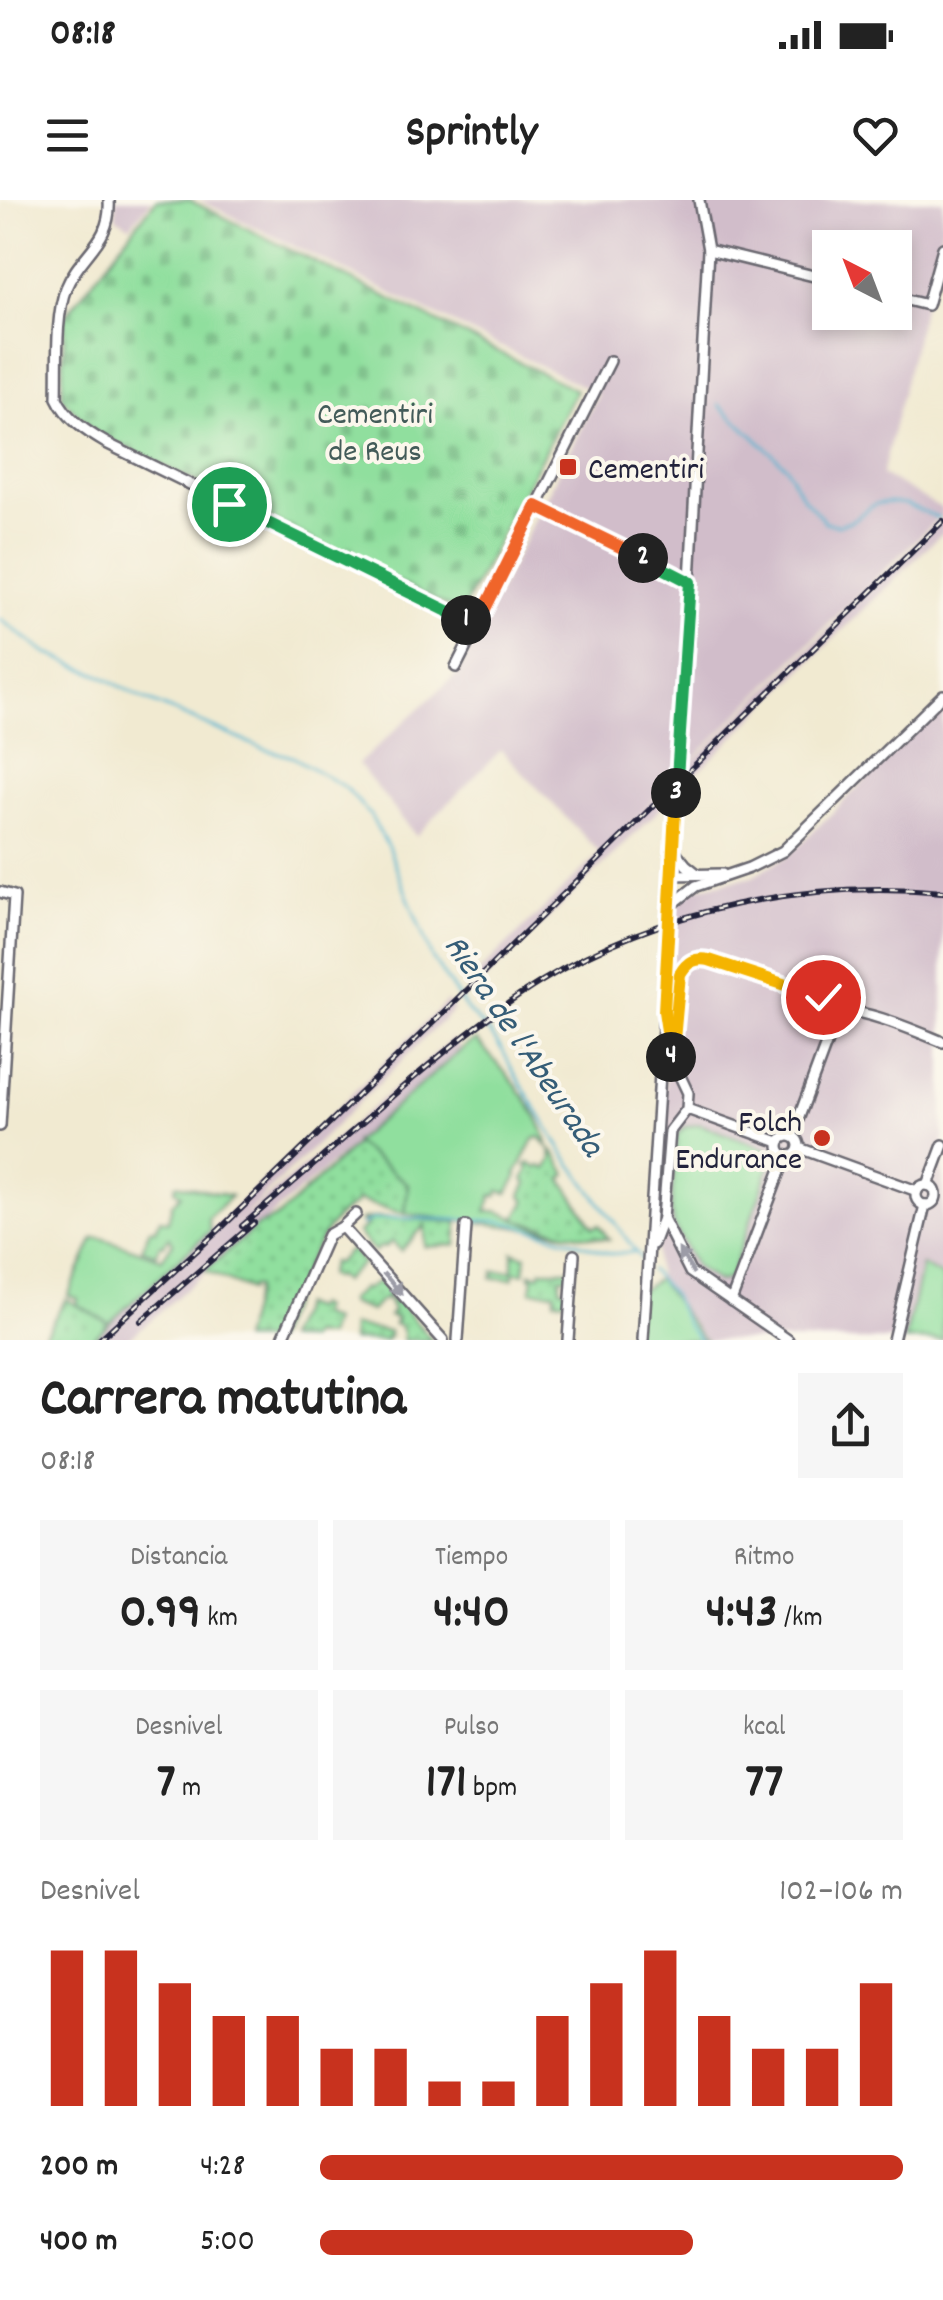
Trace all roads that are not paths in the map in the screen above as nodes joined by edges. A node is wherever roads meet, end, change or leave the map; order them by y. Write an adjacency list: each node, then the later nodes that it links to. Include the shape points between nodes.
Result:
1 (110, 200): 10 (street, via 111,220 60,308 62,407 106,443)
2 (700, 200): 4 (street)
3 (943, 248): 6 (street, via 928,305)
4 (708, 250): 5 (street); 9 (street)
5 (812, 276)
6 (912, 301)
7 (610, 361): 8 (street)
8 (536, 506): 9 (street); 10 (street)
9 (690, 582): 13 (street, bridge)
10 (477, 625): 11 (street)
11 (456, 666)
12 (943, 695): 15 (street, via 783,851)
13 (673, 849): 14 (street); 16 (street)
14 (696, 873): 15 (street); 16 (street)
15 (730, 874): 17 (street)
16 (672, 877): 17 (street); 19 (street)
17 (696, 886): 19 (street)
18 (0, 892): 20 (street, via 14,896)
19 (670, 906): 21 (street, bridge)
20 (5, 975): 24 (street)
21 (664, 1011): 25 (street); 42 (street)
22 (838, 1012): 23 (street); 25 (street, via 823,997 693,960 680,974); 28 (street)
23 (943, 1042)
24 (2, 1057): 27 (street)
25 (672, 1062): 26 (street, via 688,1093)
26 (687, 1110): 29 (street); 38 (street, via 670,1131)
27 (0, 1126)
28 (792, 1136): 29 (street); 31 (street)
29 (779, 1142): 32 (street)
30 (943, 1145): 33 (street)
31 (799, 1148): 32 (street); 34 (street)
32 (786, 1156): 43 (street)
33 (928, 1186): 34 (street); 35 (street)
34 (917, 1191): 36 (street)
35 (939, 1200): 36 (street)
36 (925, 1205): 52 (street)
37 (356, 1214): 40 (street)
38 (663, 1218): 42 (street); 44 (street, one-way to 38, via 690,1272)
39 (466, 1226): 48 (street)
40 (342, 1227): 46 (street, via 328,1235); 47 (street, one-way to 47)
41 (574, 1255): 49 (street)
42 (649, 1256): 50 (street)
43 (743, 1273): 44 (street); 45 (street)
44 (721, 1294): 45 (street)
45 (735, 1304): 51 (street)
46 (282, 1340)
47 (443, 1340)
48 (458, 1340)
49 (568, 1340)
50 (643, 1340)
51 (788, 1340)
52 (893, 1340)

